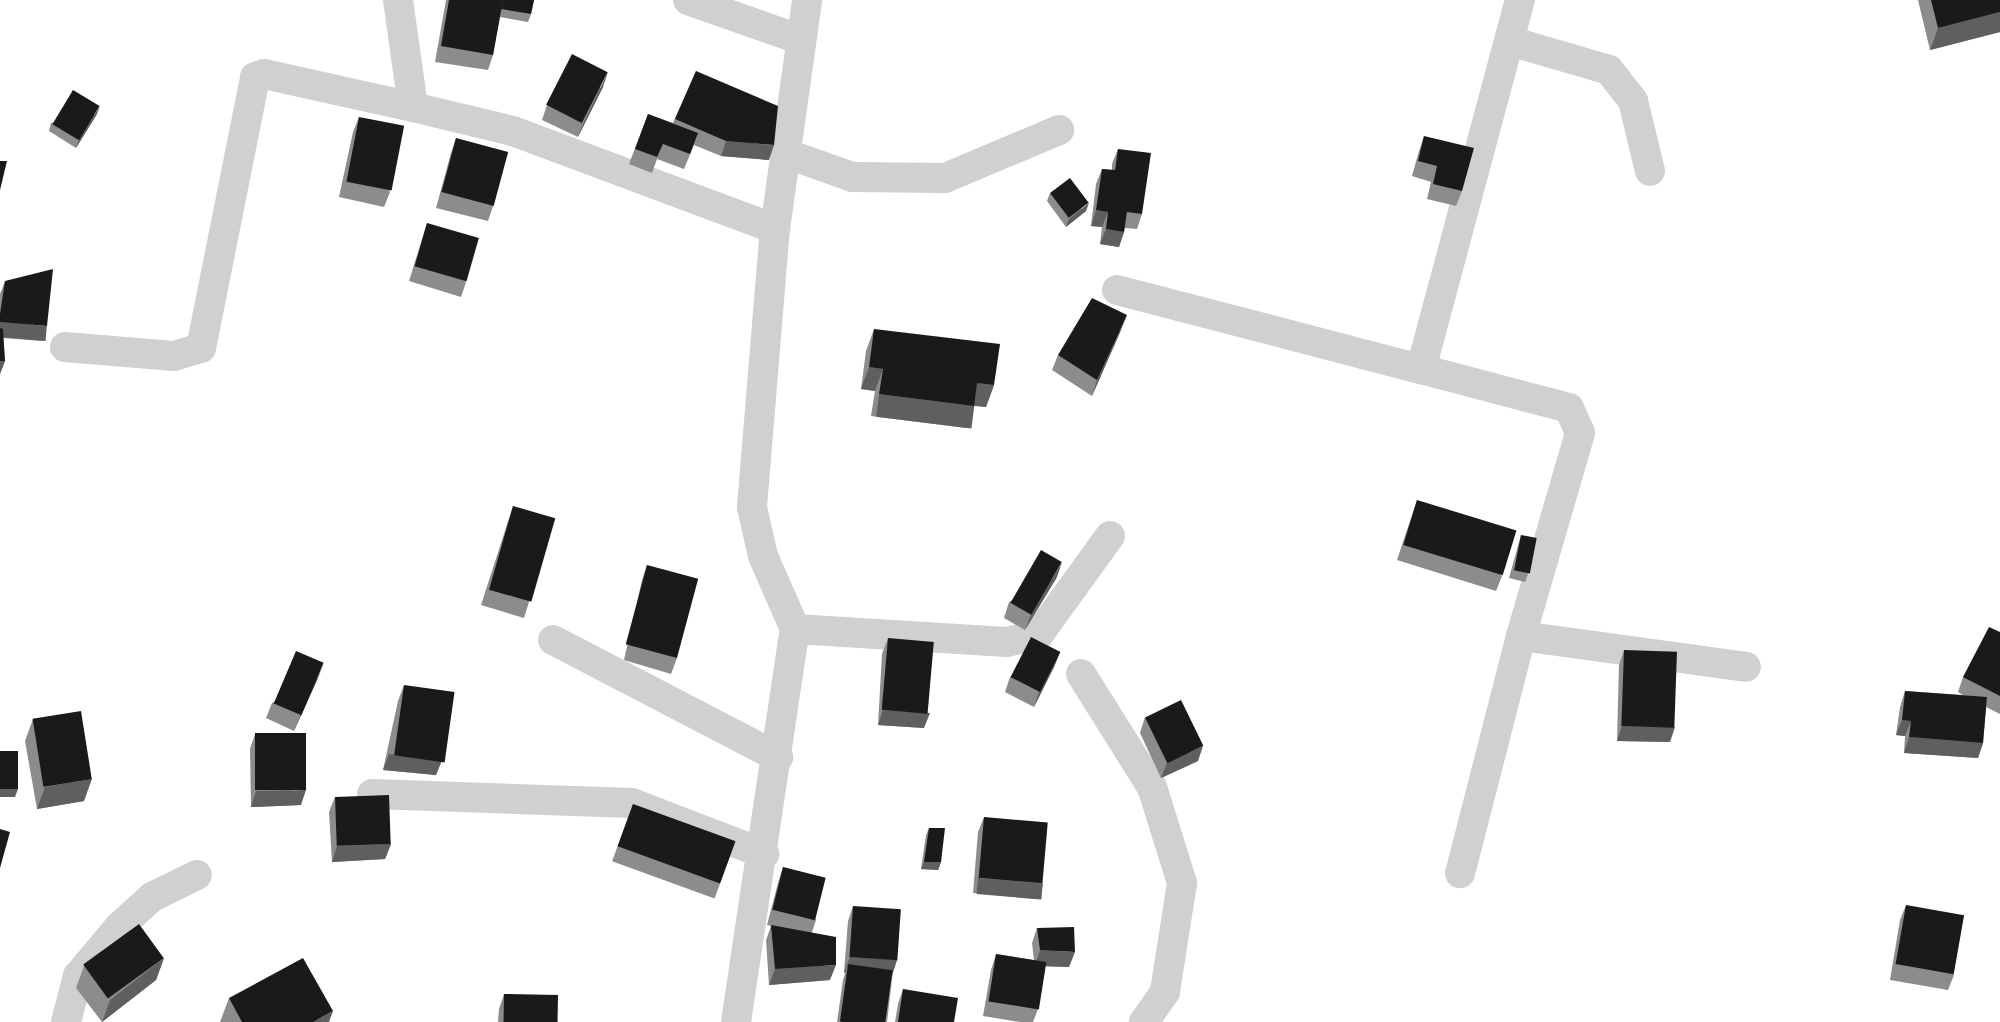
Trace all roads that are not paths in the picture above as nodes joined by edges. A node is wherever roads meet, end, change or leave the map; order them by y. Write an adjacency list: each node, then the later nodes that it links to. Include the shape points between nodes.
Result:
1 (398, 0): 7 (street)
2 (688, 0): 5 (street)
3 (807, 0): 5 (street)
4 (1520, 0): 6 (street)
5 (799, 39): 9 (street)
6 (1510, 41): 10 (street, via 1609,70 1633,101); 14 (street)
7 (413, 106): 11 (street, via 513,131); 13 (street, via 264,74 255,77 201,348 174,356)
8 (1059, 130): 9 (street, via 945,178 852,177)
9 (785, 153): 11 (street)
10 (1650, 171)
11 (775, 229): 16 (street, via 752,507 763,556)
12 (1117, 290): 14 (street)
13 (65, 347)
14 (1420, 369): 17 (street, via 1569,408 1580,433)
15 (1110, 536): 16 (street, via 1039,634 1007,642)
16 (795, 629): 21 (street)
17 (1521, 636): 19 (street); 24 (street)
18 (553, 640): 21 (street)
19 (1746, 667)
20 (1081, 674): 28 (street, via 1152,787 1182,883 1166,992)
21 (778, 757): 23 (street)
22 (372, 794): 23 (street, via 632,803)
23 (764, 854): 27 (street)
24 (1460, 873)
25 (197, 876): 26 (street, via 152,897 120,926 78,976)
26 (66, 1022)
27 (736, 1022)
28 (1144, 1022)

